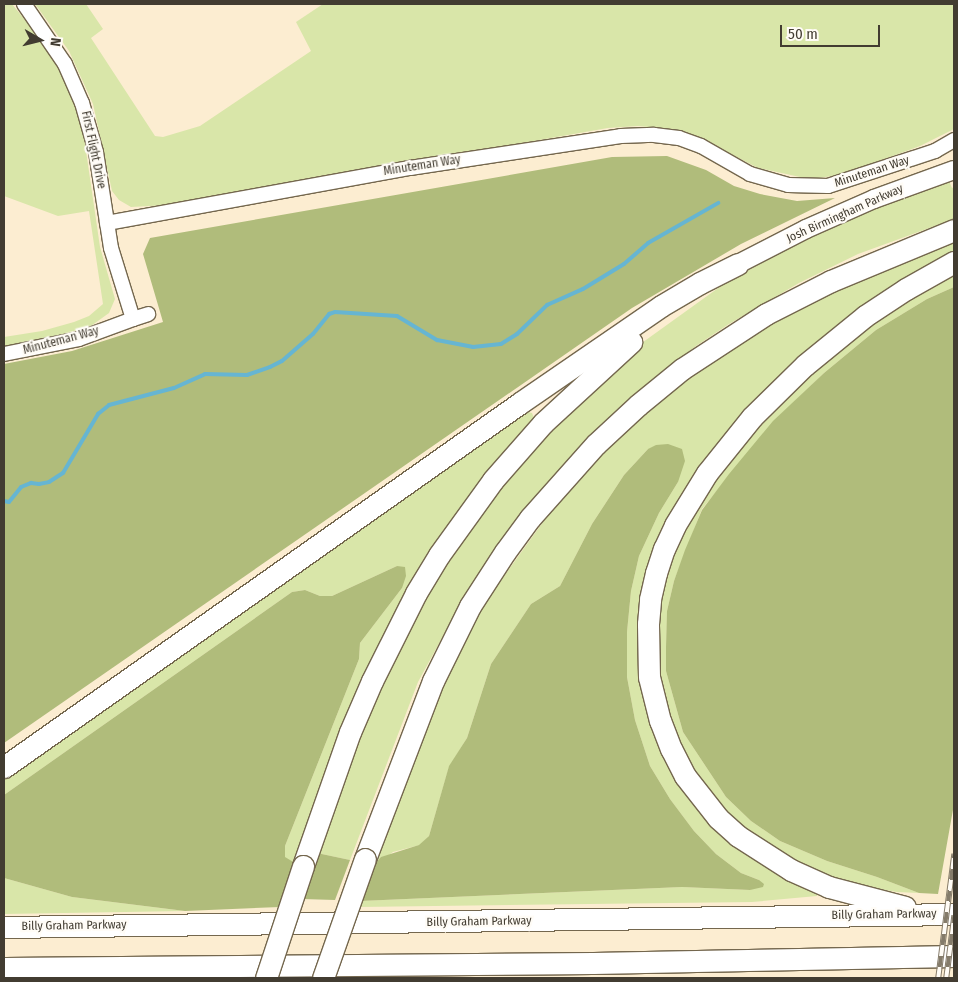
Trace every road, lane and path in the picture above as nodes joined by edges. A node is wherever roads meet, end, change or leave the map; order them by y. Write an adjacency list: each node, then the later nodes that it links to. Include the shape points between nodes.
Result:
1 (24, 4): 4 (street, First Flight Drive, via 65,64 82,103 96,152)
2 (954, 140): 4 (street, Minuteman Way, via 934,152 828,186 788,185 750,174 701,146 679,138 621,136 410,168)
3 (954, 170): 7 (main road, Josh Birmingham Parkway, via 874,199)
4 (107, 223): 9 (street, via 111,248)
5 (954, 230): 19 (highway, bridge, via 839,278 766,314 682,369 596,444 530,518 470,606 433,681)
6 (954, 262): 12 (highway, via 865,316 805,365 752,417 708,473 675,525 656,574 648,624 649,677 660,721 685,776 718,818 738,836 791,870 829,887)
7 (738, 264): 11 (highway, via 661,306); 18 (highway, bridge, via 638,337 561,404 466,515 416,593 372,681 347,741)
8 (148, 314): 9 (street, Minuteman Way)
9 (133, 319): 10 (street, Minuteman Way, via 78,339)
10 (4, 354)
11 (4, 767)
12 (946, 914): 13 (highway, Billy Graham Parkway)
13 (4, 927)
14 (954, 956): 15 (highway)
15 (157, 967): 16 (highway); 17 (highway)
16 (4, 968)
17 (114, 978)
18 (266, 978)
19 (323, 978)

